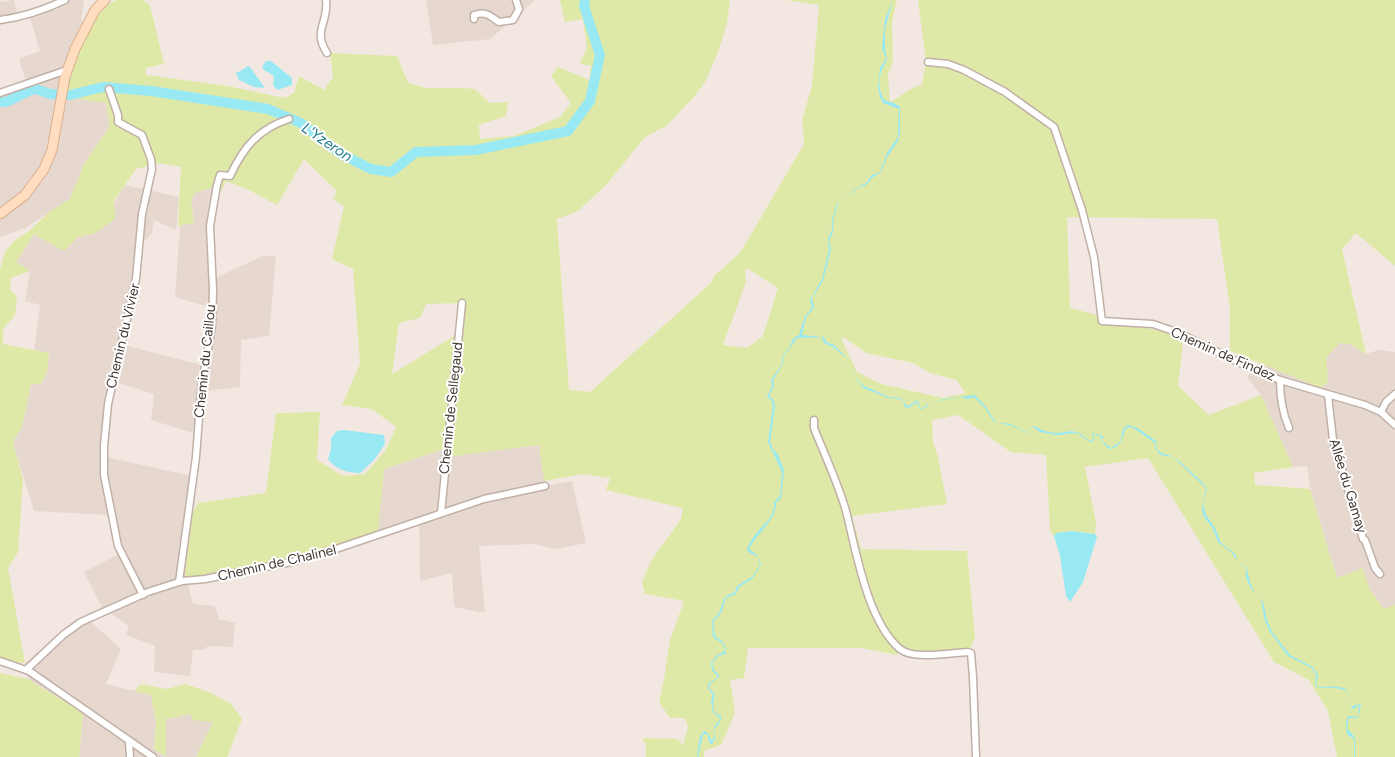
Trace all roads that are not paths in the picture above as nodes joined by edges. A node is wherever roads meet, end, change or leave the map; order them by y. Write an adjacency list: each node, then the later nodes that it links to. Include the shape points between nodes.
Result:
1 (65, 0): 6 (street, via 45,9)
2 (105, 0): 9 (main road, via 95,10)
3 (326, 0): 7 (street, via 320,36)
4 (516, 0): 5 (street, via 519,9 513,20 499,22 487,13 474,15)
5 (474, 19)
6 (0, 20)
7 (327, 53)
8 (928, 62): 15 (street, Chemin de Findez, via 964,70 1005,92 1054,127 1094,257 1102,321 1153,324 1179,332)
9 (66, 73): 11 (street); 13 (main road, via 52,150 44,169 25,195)
10 (108, 89): 26 (street, Chemin du Vivier, via 118,122 142,135 152,169 142,214 136,279 108,404 104,446 105,484 118,546)
11 (0, 93)
12 (289, 119): 25 (street, Chemin du Caillou, via 250,142 230,176 220,175 217,185 210,226 212,325 201,392)
13 (0, 214)
14 (462, 303): 23 (street, Chemin de Sellegaud)
15 (1280, 380): 17 (street, Chemin de Findez); 21 (street, via 1283,414)
16 (1395, 394): 18 (street)
17 (1328, 395): 18 (street, Chemin de Findez); 24 (street, Allée du Gamay, via 1333,440 1363,539)
18 (1381, 412): 20 (street, Chemin de Findez)
19 (814, 420): 32 (street, via 814,428 845,510 866,591 889,636 900,650 908,653 970,653)
20 (1395, 425)
21 (1289, 428)
22 (545, 486): 23 (street, Chemin de Chalinel, via 500,495)
23 (441, 513): 25 (street, Chemin de Chalinel, via 296,561)
24 (1380, 574)
25 (180, 582): 26 (street, Chemin de Chalinel)
26 (143, 595): 28 (street, Chemin de Chalinel, via 81,622)
27 (0, 661): 28 (street)
28 (23, 669): 29 (street)
29 (129, 741): 30 (street); 31 (street)
30 (130, 757)
31 (153, 757)
32 (976, 757)

